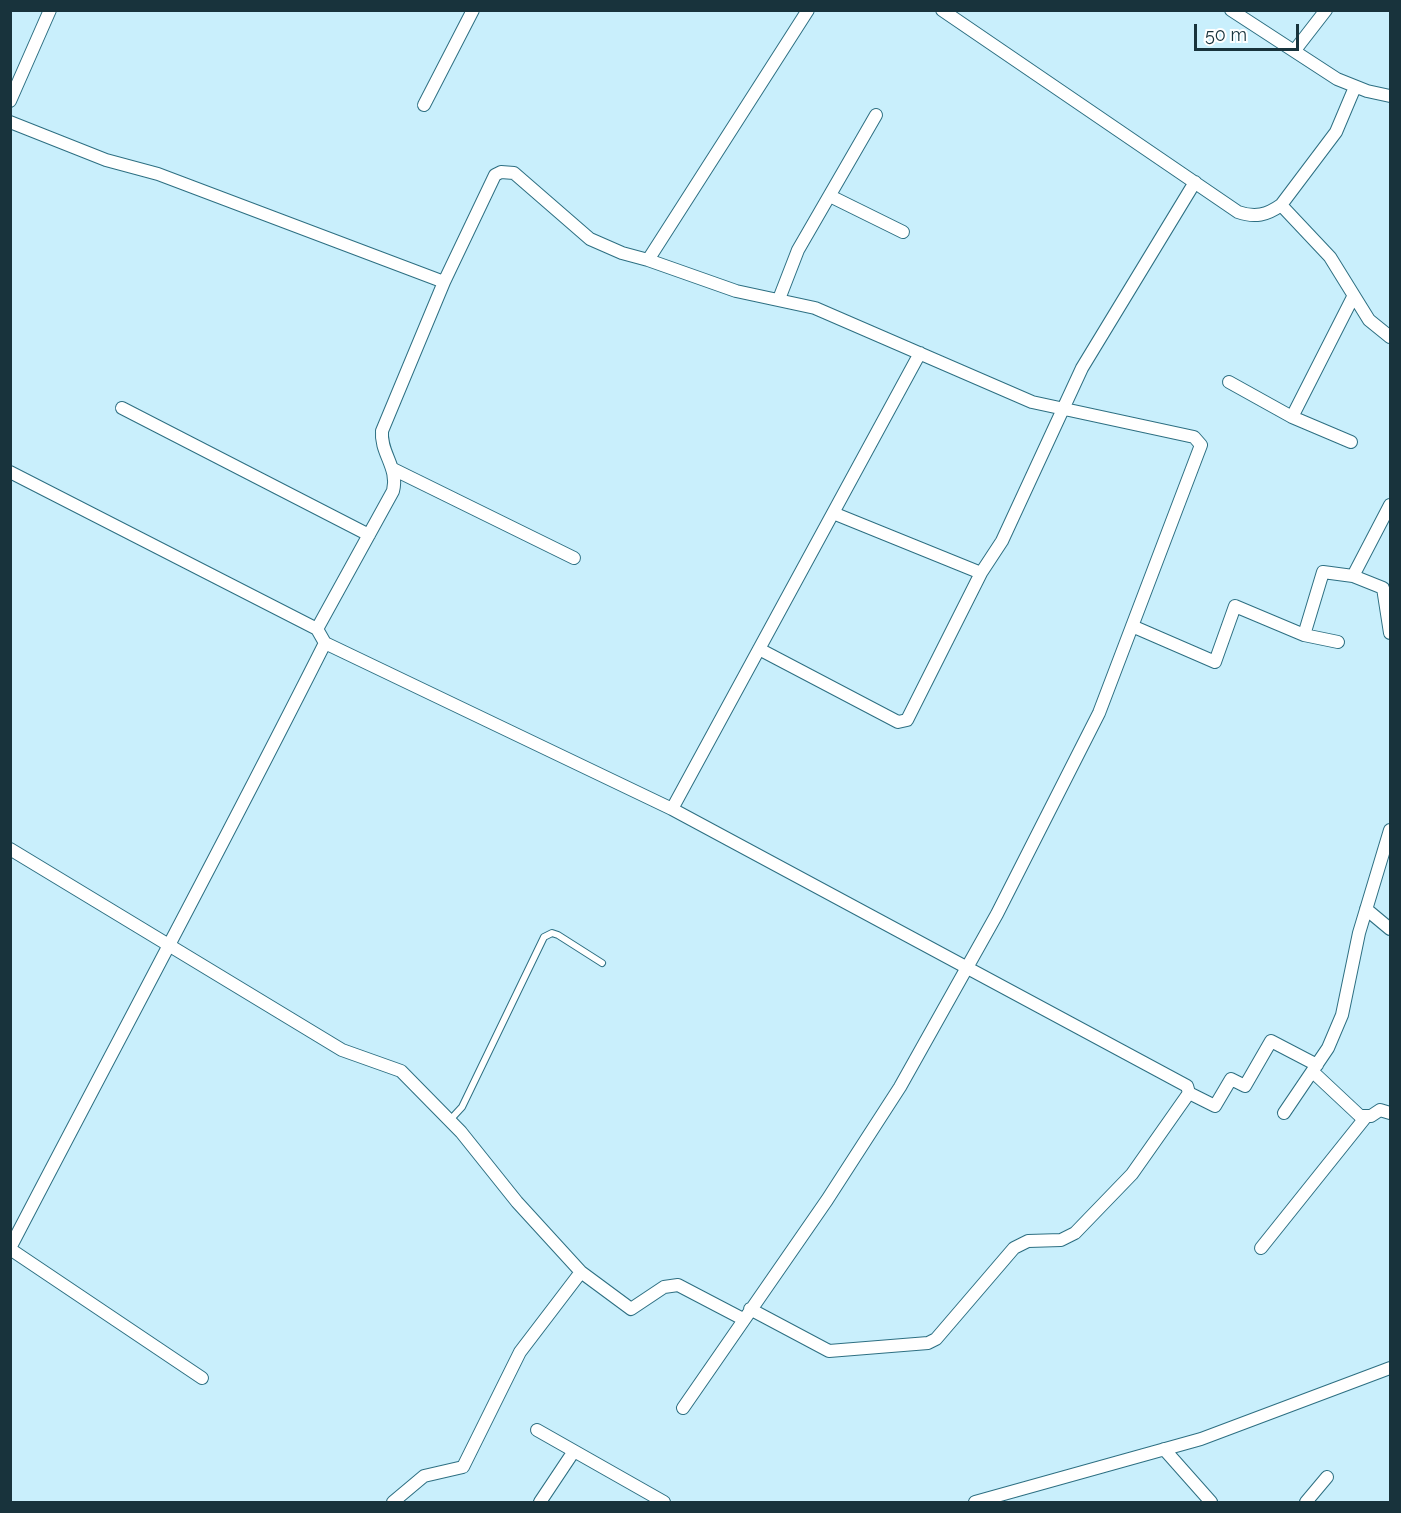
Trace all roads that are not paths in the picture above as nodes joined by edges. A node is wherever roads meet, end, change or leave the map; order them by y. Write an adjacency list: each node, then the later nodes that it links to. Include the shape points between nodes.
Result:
1 (50, 10): 10 (street)
2 (473, 10): 11 (street)
3 (808, 10): 18 (street)
4 (942, 10): 14 (street)
5 (1230, 10): 7 (street)
6 (1326, 10): 7 (street)
7 (1295, 50): 8 (street, via 1337,80)
8 (1355, 87): 9 (street); 16 (street, via 1336,132)
9 (1390, 96)
10 (10, 101)
11 (424, 105)
12 (876, 115): 15 (street)
13 (10, 123): 19 (street, via 106,160 158,174)
14 (1195, 183): 16 (street, via 1249,216 1270,213); 26 (street, via 1082,368)
15 (830, 196): 17 (street); 21 (street, via 791,263)
16 (1281, 205): 20 (street, via 1330,257)
17 (903, 232)
18 (648, 260): 19 (street, via 590,238 520,177 501,171 495,175); 21 (street, via 736,291)
19 (444, 282): 29 (street, via 382,431 382,448)
20 (1353, 297): 22 (street, via 1373,326); 27 (street)
21 (779, 299): 23 (street, via 815,308)
22 (1390, 337)
23 (920, 353): 26 (street, via 1021,398); 32 (street)
24 (1229, 382): 27 (street)
25 (122, 408): 33 (street)
26 (1064, 409): 35 (street, via 1002,541); 37 (street, via 1194,437 1201,445)
27 (1292, 417): 28 (street)
28 (1351, 442)
29 (393, 469): 33 (street, via 393,491); 34 (street)
30 (10, 472): 38 (street)
31 (1390, 505): 36 (street)
32 (832, 513): 35 (street); 43 (street)
33 (369, 536): 38 (street)
34 (574, 558)
35 (981, 573): 43 (street, via 903,722)
36 (1353, 576): 39 (street, via 1383,588); 40 (street, via 1323,572)
37 (1132, 626): 40 (street, via 1215,662 1235,606); 51 (street, via 1099,713)
38 (317, 629): 42 (street)
39 (1390, 633)
40 (1304, 634): 41 (street)
41 (1338, 642)
42 (325, 643): 44 (street); 49 (street, via 221,850)
43 (759, 649): 44 (street)
44 (672, 809): 51 (street)
45 (1390, 830): 47 (street)
46 (10, 849): 49 (street)
47 (1366, 909): 48 (street); 52 (street, via 1342,1015)
48 (1390, 929)
49 (168, 943): 57 (street, via 342,1050 401,1071); 59 (street)
50 (602, 963): 57 (lane, via 558,935 544,937 462,1107)
51 (967, 967): 53 (street, via 1187,1086); 61 (street, via 900,1087 827,1200)
52 (1315, 1068): 53 (street, via 1271,1041 1245,1086 1231,1079 1215,1106); 54 (street); 56 (street)
53 (1189, 1094): 61 (street, via 1132,1174 1075,1233 1061,1240 1028,1241 1014,1248 936,1340 829,1351)
54 (1284, 1113)
55 (1390, 1113): 56 (street, via 1380,1110)
56 (1365, 1118): 58 (street)
57 (450, 1120): 60 (street)
58 (1261, 1248)
59 (10, 1249): 63 (street)
60 (581, 1272): 61 (street, via 631,1309 664,1287 678,1285); 69 (street, via 520,1352 463,1467 424,1476)
61 (746, 1314): 64 (street)
62 (1390, 1368): 66 (street, via 1201,1439)
63 (202, 1378)
64 (683, 1408)
65 (537, 1430): 67 (street)
66 (1164, 1449): 72 (street); 73 (street)
67 (574, 1451): 70 (street); 71 (street)
68 (1327, 1477): 74 (street)
69 (393, 1503)
70 (540, 1503)
71 (664, 1503)
72 (975, 1503)
73 (1211, 1503)
74 (1306, 1503)

